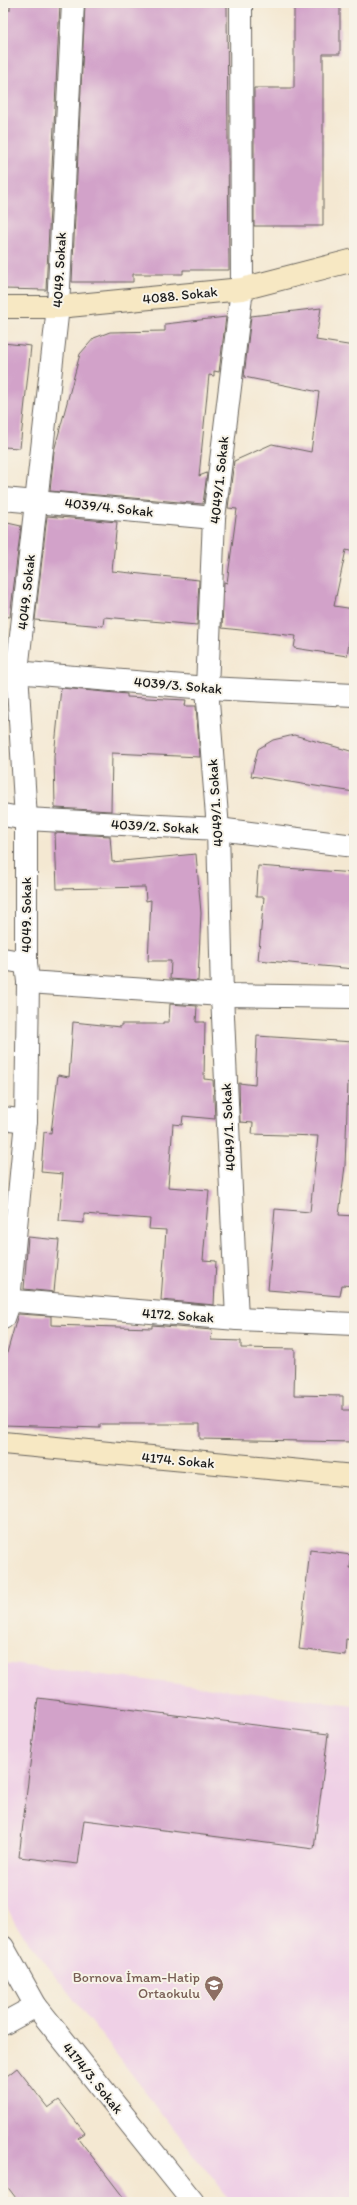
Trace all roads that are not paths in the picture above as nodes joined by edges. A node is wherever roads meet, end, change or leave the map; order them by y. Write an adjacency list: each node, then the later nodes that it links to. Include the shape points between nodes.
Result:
1 (74, 3): 6 (street, 4049. Sokak)
2 (241, 3): 4 (street, 4049/1. Sokak)
3 (354, 260): 4 (street, 4088. Sokak)
4 (242, 289): 6 (street, 4088. Sokak); 9 (street, 4049/1. Sokak)
5 (3, 307): 6 (street, 4088. Sokak)
6 (58, 307): 8 (street, 4049. Sokak)
7 (3, 499): 8 (street, 4039/4. Sokak)
8 (36, 500): 9 (street, 4039/4. Sokak); 10 (street, 4049. Sokak)
9 (214, 518): 11 (street, 4049/1. Sokak)
10 (10, 671): 11 (street, 4039/3. Sokak); 14 (street, 4049. Sokak)
11 (207, 688): 12 (street, 4039/3. Sokak); 15 (street, 4049/1. Sokak)
12 (354, 695)
13 (3, 815): 14 (street, 4039/2. Sokak)
14 (26, 819): 15 (street, 4039/2. Sokak); 18 (street, 4049. Sokak)
15 (218, 829): 16 (street, 4039/2. Sokak); 19 (street, 4049/1. Sokak)
16 (354, 846)
17 (3, 959): 18 (street)
18 (27, 972): 19 (street); 22 (street, 4049. Sokak)
19 (222, 995): 20 (street); 24 (street, 4049/1. Sokak)
20 (354, 997)
21 (3, 1118): 22 (street)
22 (26, 1121): 23 (street, 4049. Sokak)
23 (5, 1307): 24 (street, 4172. Sokak)
24 (237, 1319): 25 (street, 4172. Sokak)
25 (354, 1324)
26 (3, 1443): 27 (street, 4174. Sokak)
27 (354, 1476)
28 (3, 1947): 29 (street, 4174/3. Sokak)
29 (36, 2006): 30 (street); 31 (street, 4174/3. Sokak)
30 (3, 2024)
31 (193, 2202)

